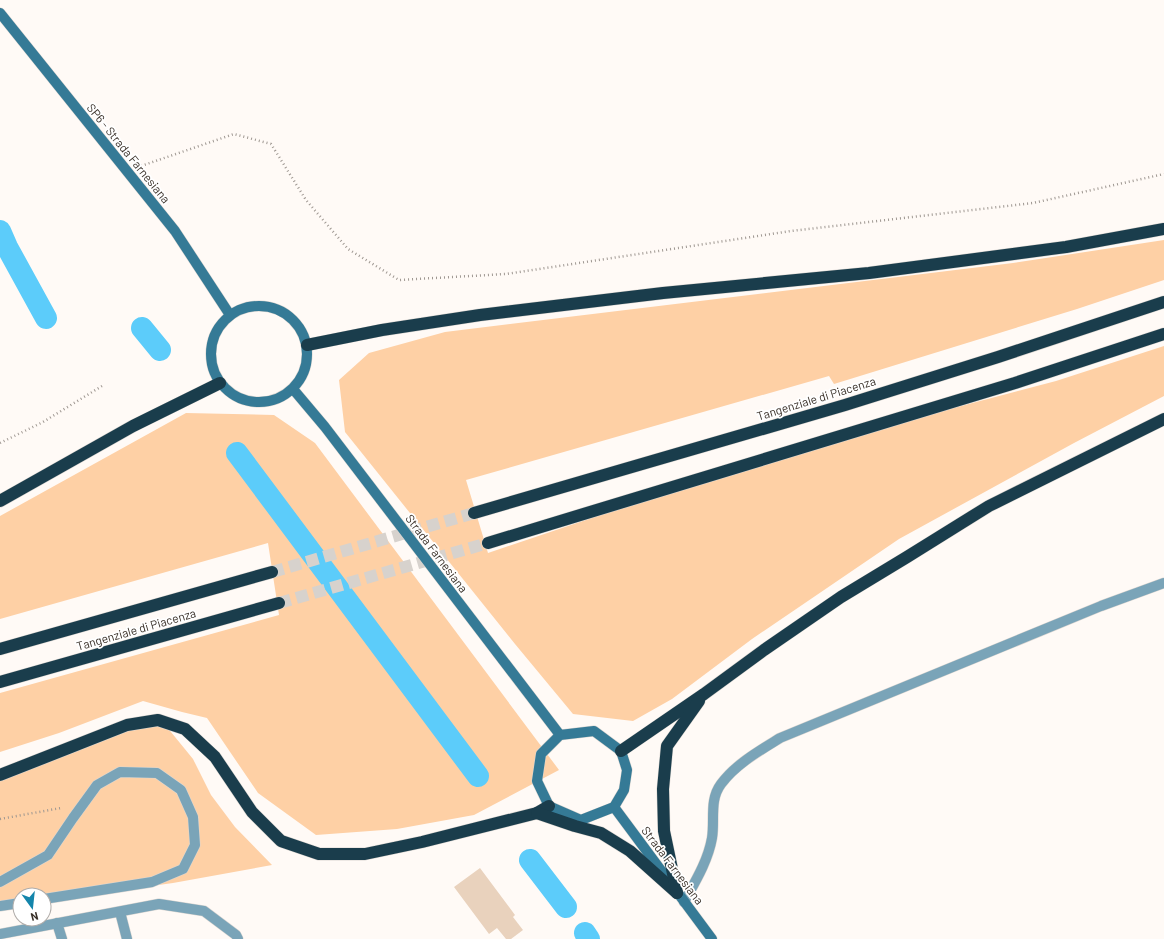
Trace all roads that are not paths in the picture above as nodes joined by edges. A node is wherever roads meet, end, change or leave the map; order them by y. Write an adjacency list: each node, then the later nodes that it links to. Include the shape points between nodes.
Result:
1 (0, 13): 4 (main road, SP6 - Strada Farnesiana, via 175,231)
2 (1164, 229): 6 (highway, via 1066,247 869,273 663,293 480,315)
3 (1164, 302): 11 (highway, Tangenziale di Piacenza, via 845,405)
4 (230, 315): 6 (main road, via 253,306 277,308 297,323); 7 (main road, via 214,334 211,360)
5 (1164, 334): 12 (highway, via 1015,383)
6 (307, 345): 8 (main road, via 305,368)
7 (220, 383): 8 (main road, via 242,399 269,402); 10 (highway, via 133,426)
8 (293, 389): 19 (main road, Strada Farnesiana, via 330,433)
9 (1164, 419): 18 (highway, via 990,506 841,597)
10 (0, 501)
11 (474, 513)
12 (488, 543)
13 (272, 572): 16 (highway, Tangenziale di Piacenza)
14 (1164, 583): 26 (street, via 1101,606 780,738 747,758 720,785 714,799 712,837 708,852 699,875)
15 (279, 603): 17 (highway, Tangenziale di Piacenza)
16 (0, 649)
17 (0, 682)
18 (704, 694): 20 (highway); 26 (highway, via 667,746 663,789 664,831)
19 (560, 735): 20 (main road, via 594,731); 22 (main road, via 541,754 537,781)
20 (621, 751): 23 (main road, via 627,770 624,790)
21 (0, 775): 24 (highway, via 127,725 158,720 185,729 215,757 252,812 281,841 319,854 365,854)
22 (549, 806): 23 (main road, via 581,820); 24 (highway)
23 (614, 807): 26 (main road, Strada Farnesiana)
24 (537, 813): 26 (highway, via 601,833 630,851)
25 (0, 882): 27 (street, via 48,855 97,785 120,772 157,773 181,790 193,817 195,845 183,869 152,882)
26 (681, 897): 37 (main road, Strada Farnesiana)
27 (52, 898)
28 (12, 904): 29 (street)
29 (0, 906)
30 (120, 912): 31 (street); 35 (street); 36 (street, via 159,904 204,911)
31 (57, 923): 33 (street); 34 (street)
32 (0, 934): 33 (street)
33 (16, 935)
34 (62, 939)
35 (127, 939)
36 (238, 939)
37 (712, 939)

